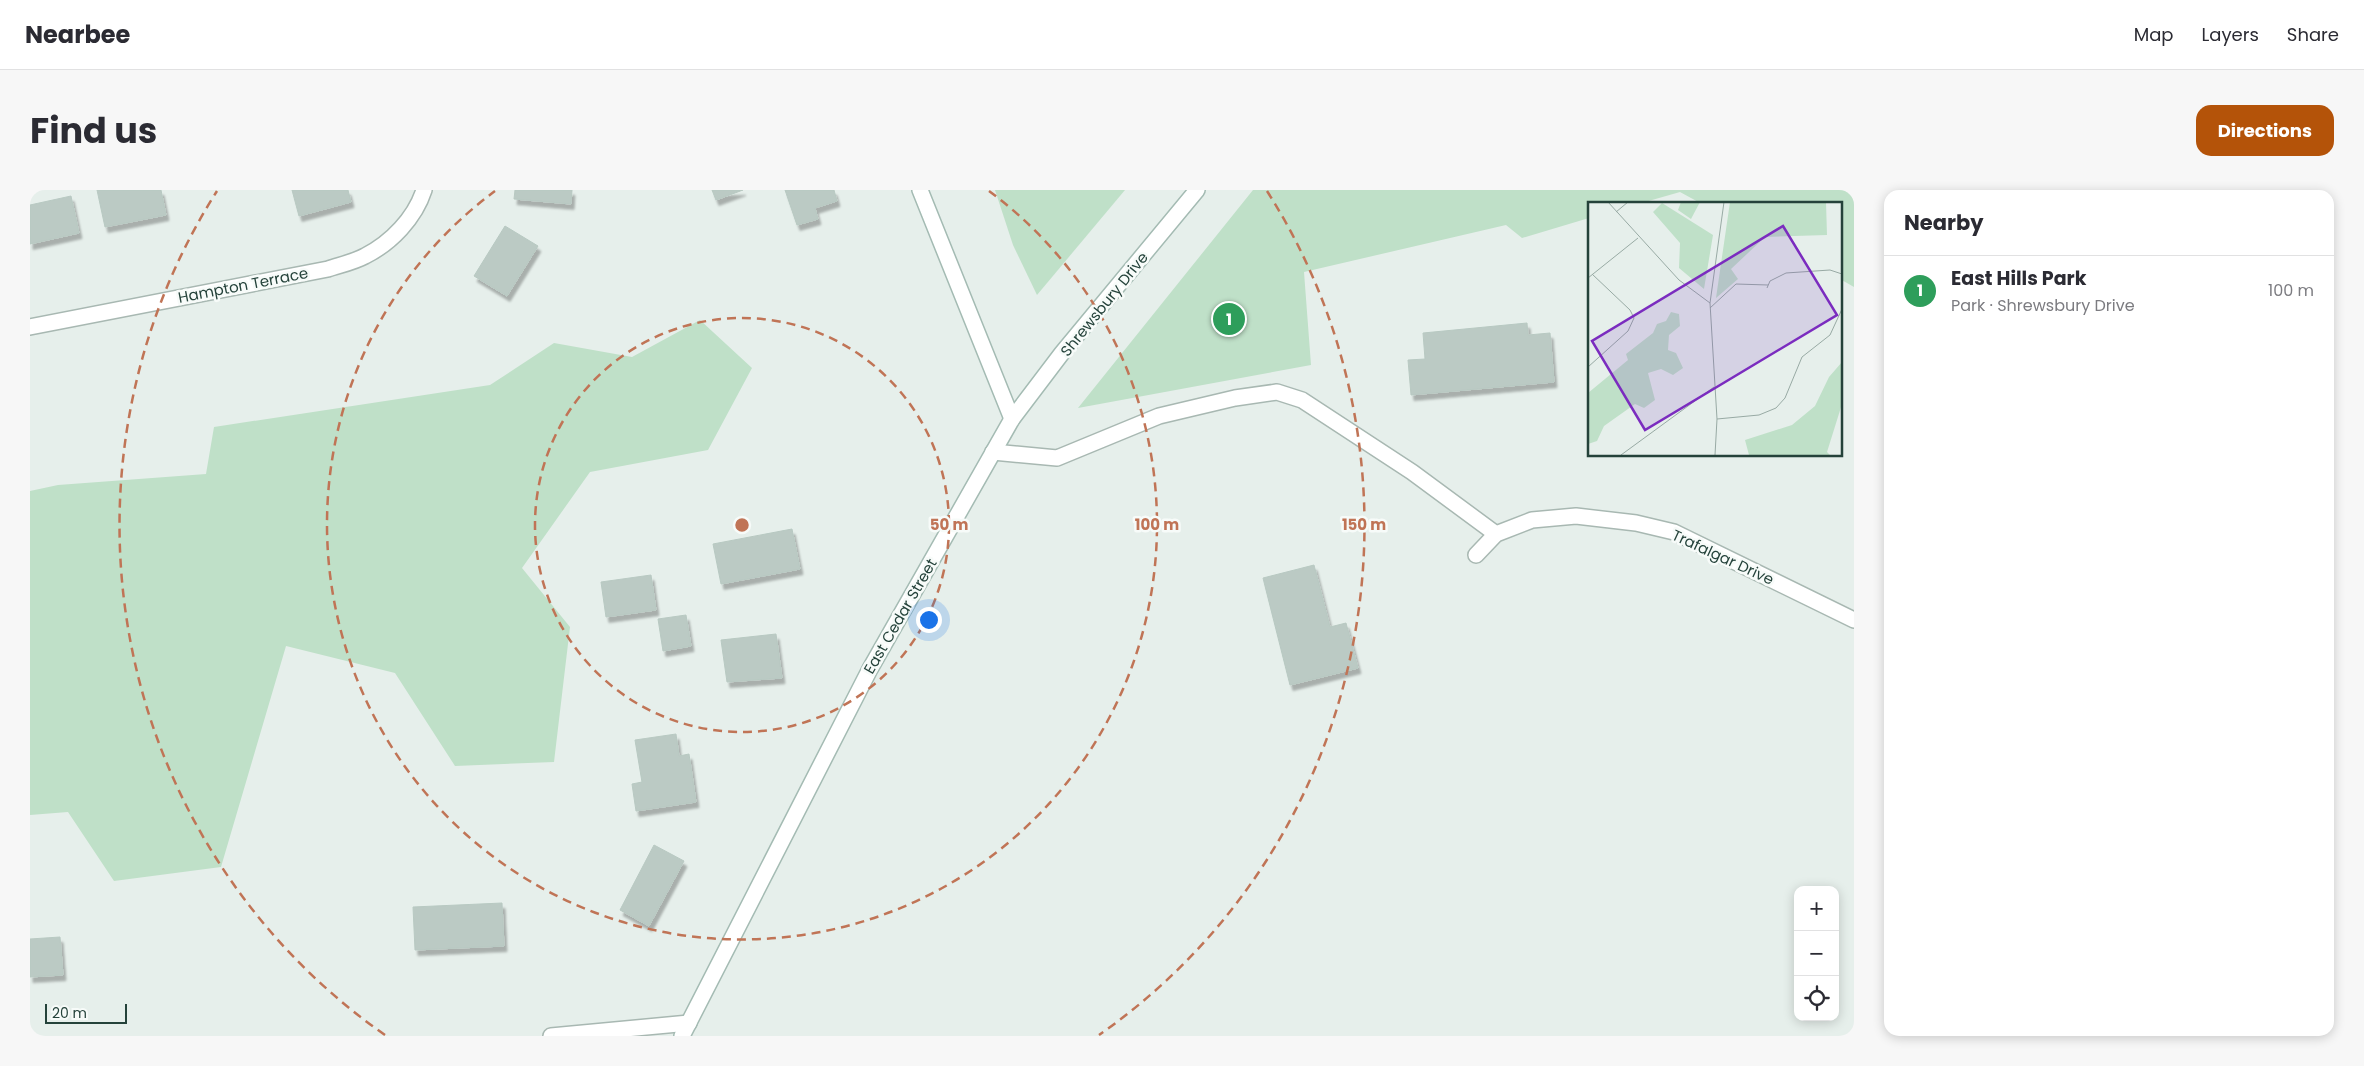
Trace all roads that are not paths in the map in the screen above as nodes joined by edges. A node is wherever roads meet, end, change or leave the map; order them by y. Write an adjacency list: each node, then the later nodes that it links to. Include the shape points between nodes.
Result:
1 (424, 190): 4 (street, Hampton Terrace, via 421,200 399,232 366,256 328,269)
2 (920, 190): 5 (street)
3 (1197, 190): 5 (street, Shrewsbury Drive, via 1062,353)
4 (30, 327)
5 (1012, 419): 6 (street, East Cedar Street)
6 (993, 452): 7 (street, via 1057,458 1159,416 1277,392 1310,405 1412,472); 10 (street, East Cedar Street, via 870,668)
7 (1496, 534): 8 (street, Trafalgar Drive); 9 (street, Trafalgar Drive, via 1532,520 1576,516 1636,523 1674,532)
8 (1476, 555)
9 (1854, 620)
10 (686, 1029): 11 (street)
11 (551, 1036)

